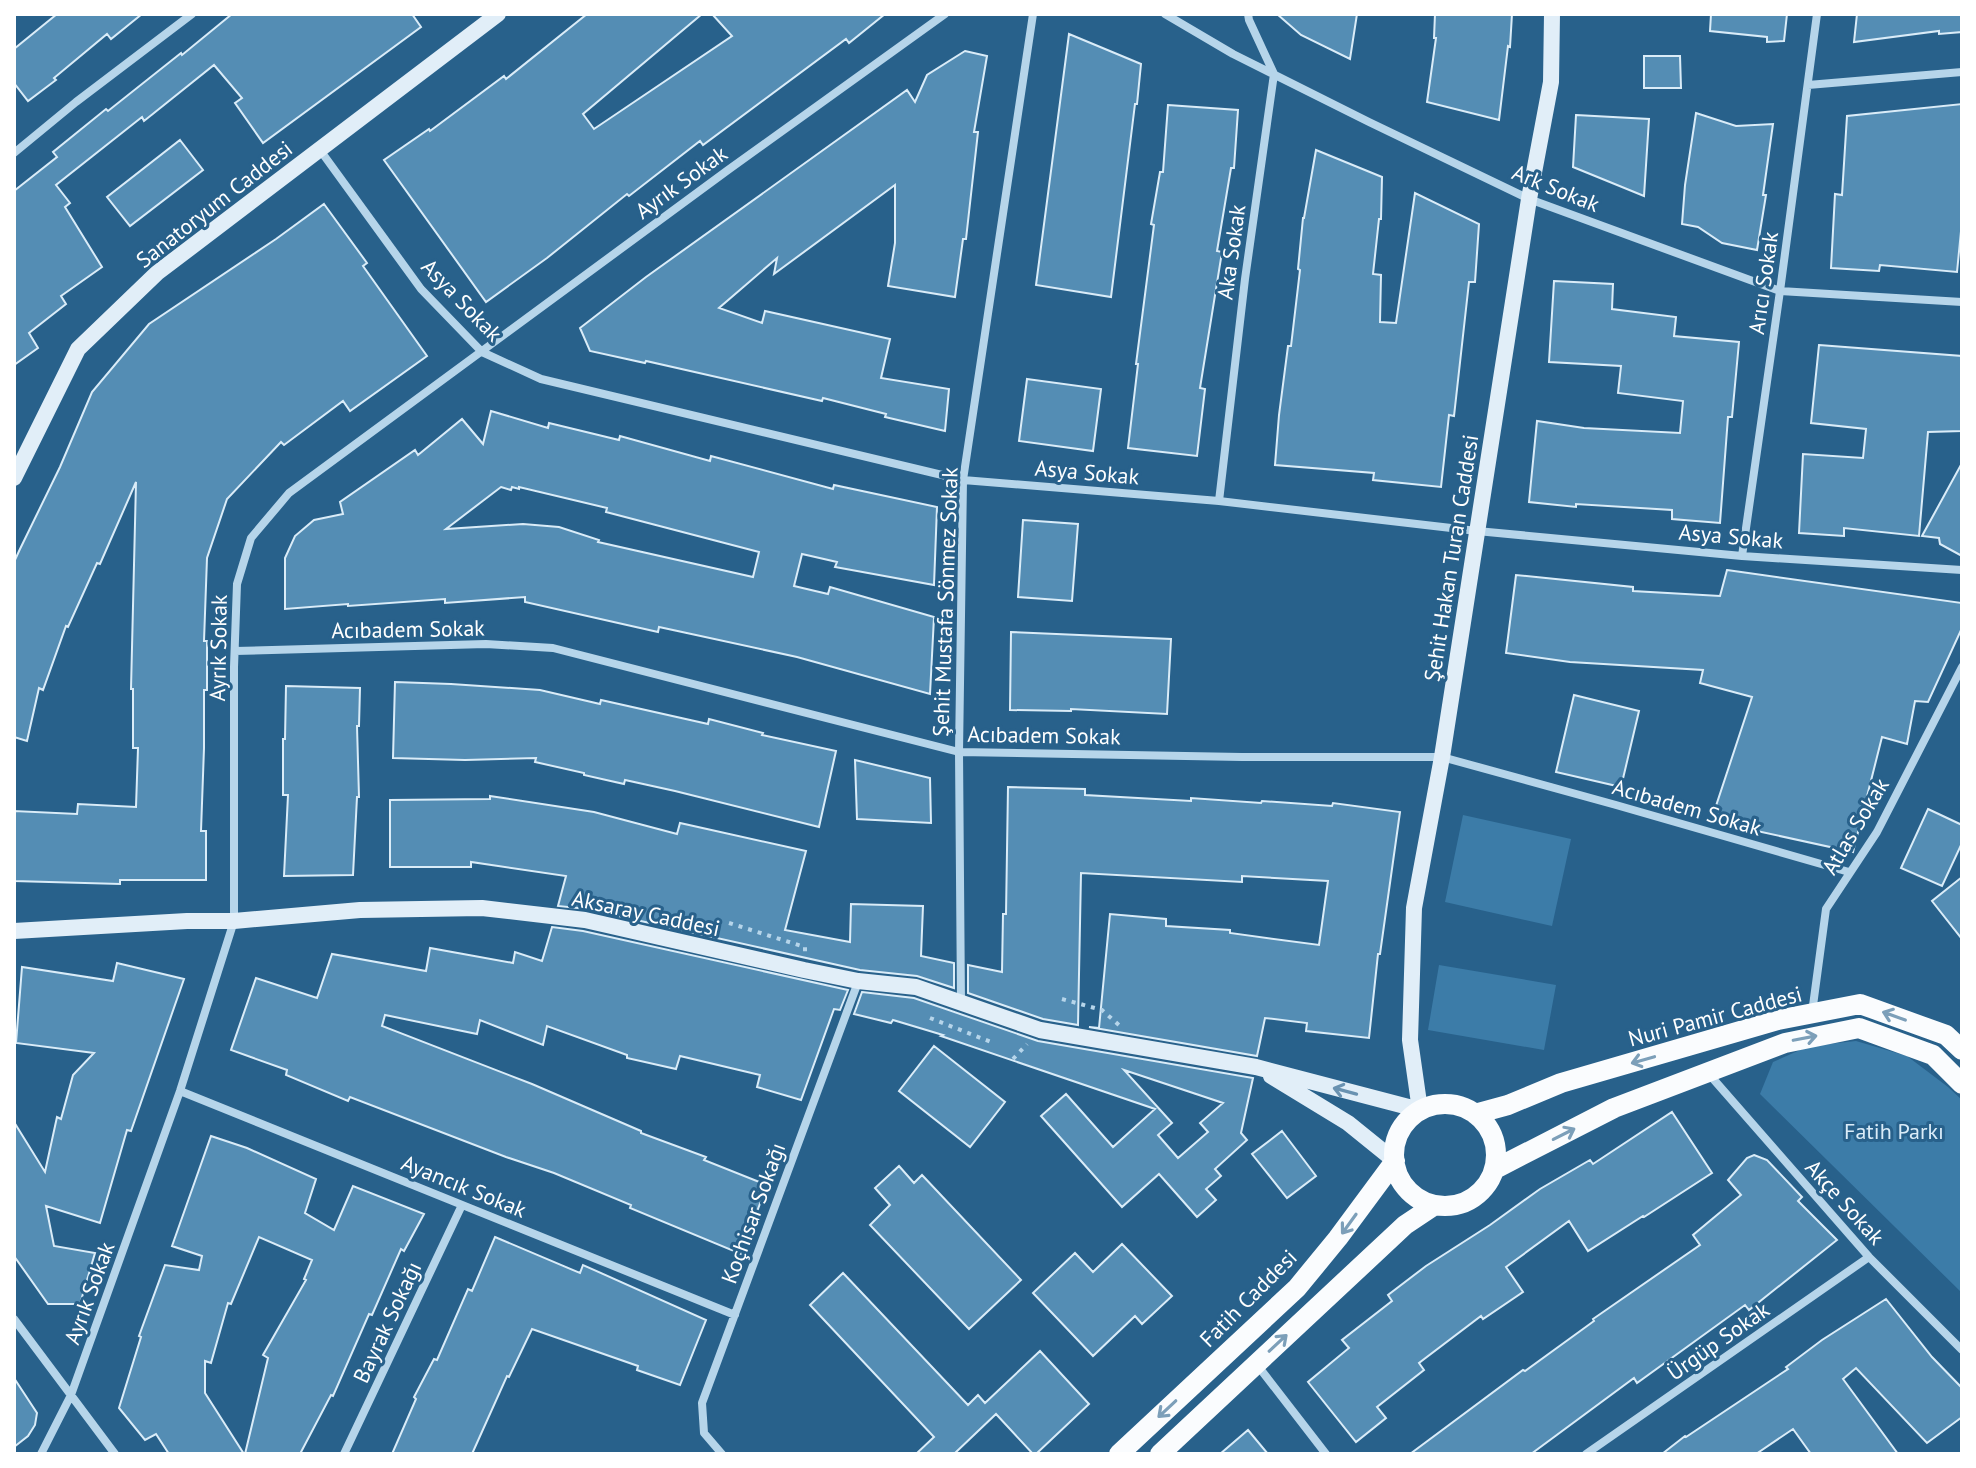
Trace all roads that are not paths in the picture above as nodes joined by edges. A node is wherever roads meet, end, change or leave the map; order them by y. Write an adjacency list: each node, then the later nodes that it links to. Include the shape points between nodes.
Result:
1 (192, 14): 13 (street)
2 (498, 14): 12 (main road, Sanatoryum Caddesi)
3 (945, 14): 17 (street, Ayrık Sokak)
4 (1033, 14): 19 (street, Şehit Mustafa Sönmez Sokak)
5 (1165, 14): 10 (street, Ark Sokak)
6 (1248, 14): 10 (street)
7 (1552, 14): 14 (main road, Şehit Hakan Turan Caddesi, via 1551,82)
8 (1817, 14): 11 (street, Arıcı Sokak)
9 (1962, 72): 11 (street)
10 (1274, 74): 14 (street, Ark Sokak); 20 (street, Aka Sokak)
11 (1808, 85): 15 (street, Arıcı Sokak)
12 (320, 150): 17 (street, Asya Sokak, via 421,289); 18 (main road, Sanatoryum Caddesi, via 157,273 78,349)
13 (14, 153)
14 (1529, 199): 15 (street, Ark Sokak); 21 (main road, Şehit Hakan Turan Caddesi)
15 (1780, 291): 16 (street, Ark Sokak); 22 (street, Arıcı Sokak)
16 (1962, 302)
17 (482, 352): 19 (street, Asya Sokak, via 541,379); 24 (street, Ayrık Sokak, via 289,493 251,538 237,584)
18 (14, 478)
19 (963, 480): 20 (street, Asya Sokak); 26 (street, Şehit Mustafa Sönmez Sokak)
20 (1219, 501): 21 (street, Asya Sokak)
21 (1477, 531): 22 (street, Asya Sokak); 27 (main road, Şehit Hakan Turan Caddesi)
22 (1742, 556): 23 (street, Asya Sokak)
23 (1962, 570)
24 (235, 651): 26 (street, Acıbadem Sokak, via 486,644 553,648); 29 (street, Ayrık Sokak)
25 (1962, 667): 28 (street, Atlas Sokak, via 1877,832)
26 (959, 752): 27 (street, Acıbadem Sokak); 32 (street, Şehit Mustafa Sönmez Sokak)
27 (1442, 757): 28 (street, Acıbadem Sokak); 39 (main road, Şehit Hakan Turan Caddesi, via 1414,908 1410,1040)
28 (1849, 872): 33 (street, Atlas Sokak, via 1826,909)
29 (234, 921): 30 (main road, Aksaray Caddesi); 31 (main road, Aksaray Caddesi, via 360,910 482,908 585,920); 38 (street, Ayrık Sokak)
30 (14, 931)
31 (858, 981): 32 (main road, Aksaray Caddesi, via 916,987); 46 (street, Koçhisar Sokağı)
32 (961, 1004): 35 (main road, Aksaray Caddesi, via 1040,1030)
33 (1812, 1013): 34 (main road, Nuri Pamir Caddesi, one-way to 33, via 1946,1035 1860,1004); 40 (main road, Nuri Pamir Caddesi, one-way to 40, via 1561,1083)
34 (1962, 1050)
35 (1256, 1067): 39 (main road, Aksaray Caddesi, one-way to 35); 41 (main road, via 1348,1123)
36 (1707, 1072): 37 (main road, Nuri Pamir Caddesi, one-way to 37, via 1785,1043 1859,1028 1933,1055); 42 (main road, Nuri Pamir Caddesi, one-way to 36, via 1614,1108); 45 (street, Akçe Sokak)
37 (1962, 1084)
38 (180, 1091): 43 (street, Ayancık Sokak); 50 (street, Ayrık Sokak)
39 (1420, 1110): 40 (main road, via 1448,1104); 41 (main road, via 1400,1132)
40 (1475, 1114): 42 (main road, via 1493,1138)
41 (1395, 1161): 44 (main road, via 1408,1189); 55 (main road, Fatih Caddesi, one-way to 55, via 1297,1288)
42 (1495, 1169): 44 (main road, via 1478,1194 1465,1202)
43 (462, 1205): 46 (street, Ayancık Sokak); 53 (street, Bayrak Sokağı)
44 (1435, 1205): 49 (main road, one-way to 44, via 1405,1225)
45 (1869, 1257): 48 (street, Akçe Sokak); 58 (street, Ürgüp Sokak)
46 (735, 1315): 54 (street, Koçhisar Sokağı, via 702,1403 704,1433)
47 (14, 1319): 50 (street)
48 (1962, 1350)
49 (1256, 1364): 56 (main road); 57 (street)
50 (71, 1395): 51 (street, Ayrık Sokak); 52 (street)
51 (41, 1454)
52 (115, 1454)
53 (344, 1454)
54 (722, 1454)
55 (1119, 1454)
56 (1160, 1454)
57 (1326, 1454)
58 (1586, 1454)

